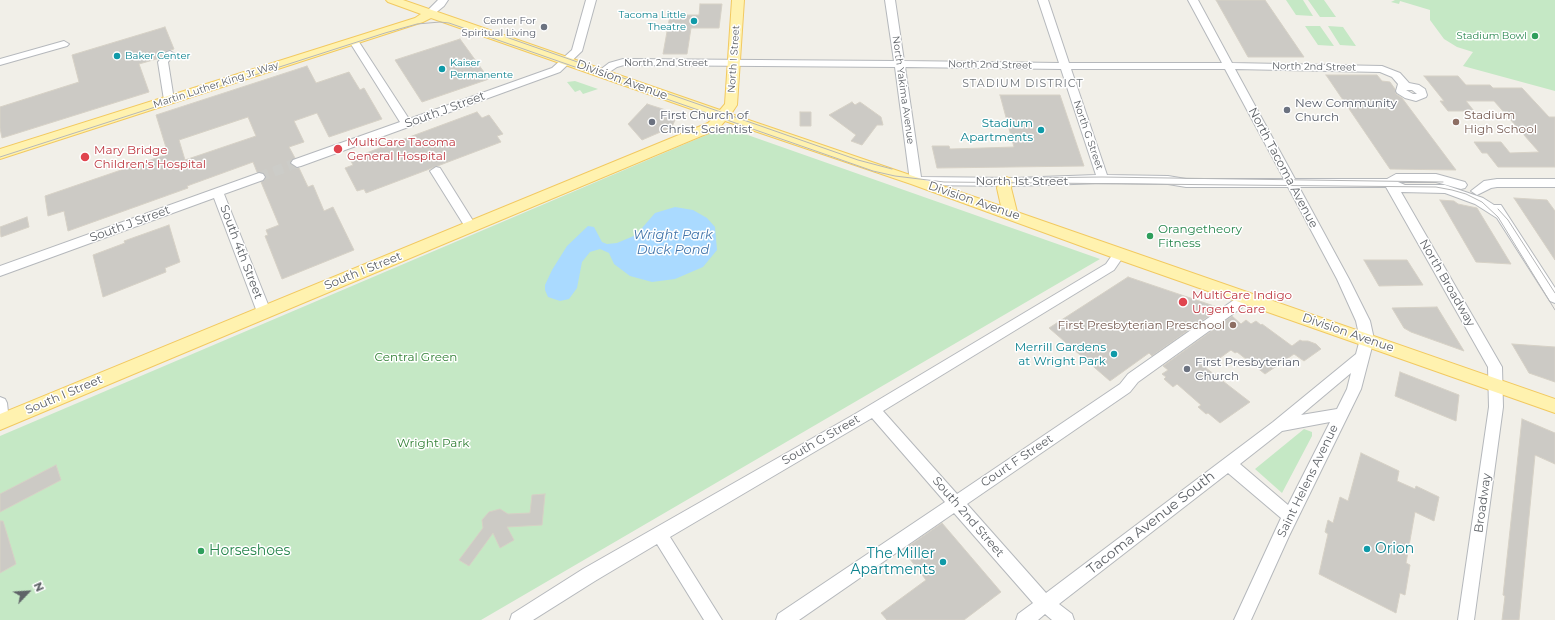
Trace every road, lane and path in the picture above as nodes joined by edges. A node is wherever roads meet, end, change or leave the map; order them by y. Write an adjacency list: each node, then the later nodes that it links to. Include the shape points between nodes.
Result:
1 (392, 0): 8 (main road, Division Avenue)
2 (443, 0): 8 (street)
3 (590, 0): 12 (street, via 577,51)
4 (738, 0): 14 (main road, North I Street)
5 (890, 0): 15 (street, North Yakima Avenue)
6 (1042, 0): 16 (street, North G Street)
7 (1192, 0): 17 (street, North Tacoma Avenue)
8 (430, 13): 9 (main road, Martin Luther King Jr Way, via 419,20); 12 (main road, Division Avenue)
9 (354, 41): 20 (main road, Martin Luther King Jr Way); 22 (street)
10 (64, 44): 13 (street)
11 (170, 54): 20 (street, via 163,62)
12 (568, 61): 18 (main road, Division Avenue); 22 (street, South J Street, via 556,70)
13 (0, 62)
14 (734, 63): 15 (street, North 2nd Street); 18 (street, North 2nd Street, via 623,62); 21 (main road, North I Street, via 731,105)
15 (898, 63): 16 (street, North 2nd Street); 28 (street, North Yakima Avenue)
16 (1065, 66): 17 (street, North 2nd Street); 27 (street, North G Street)
17 (1228, 66): 19 (street, North 2nd Street, via 1382,69 1396,75); 31 (street, North Tacoma Avenue)
18 (600, 73): 21 (main road, Division Avenue)
19 (1405, 85)
20 (170, 100): 23 (main road, Martin Luther King Jr Way)
21 (723, 115): 28 (main road, Division Avenue); 39 (main road, South I Street, via 713,126)
22 (406, 123): 24 (street, South J Street)
23 (0, 154)
24 (297, 163)
25 (436, 171): 39 (street)
26 (259, 177): 36 (street, South J Street)
27 (1103, 179): 29 (street, North 1st Street); 32 (street, North 1st Street, via 1168,180)
28 (916, 181): 30 (street, North 1st Street); 37 (main road, Division Avenue)
29 (1080, 181): 30 (street, North 1st Street); 32 (street, North 1st Street, via 1106,185 1170,187)
30 (1006, 182): 37 (main road, via 1004,188)
31 (1292, 182): 32 (street, North 1st Street); 33 (street, North 1st Street); 45 (street, North Tacoma Avenue, via 1357,307)
32 (1186, 183)
33 (1390, 183): 35 (street, North 1st Street, via 1396,178 1436,178); 38 (street, North 1st Street, via 1403,189 1445,189 1459,193 1479,201); 47 (street, North Broadway, via 1495,367)
34 (1555, 183): 35 (street, via 1497,183 1488,184)
35 (1477, 191): 38 (street, North 1st Street, via 1492,201)
36 (218, 193): 41 (street, South J Street); 44 (street, South 4th Street)
37 (1010, 214): 40 (main road, Division Avenue)
38 (1501, 215): 43 (street, North 1st Street)
39 (471, 227): 44 (main road, South I Street)
40 (1119, 254): 42 (main road, Division Avenue); 50 (street, South G Street, via 1110,267)
41 (0, 271)
42 (1246, 298): 45 (main road, Division Avenue); 55 (street, Court F Street, via 1133,378 1125,388)
43 (1555, 298)
44 (264, 312): 52 (main road, South I Street)
45 (1367, 339): 46 (street, Saint Helens Avenue); 47 (main road, Division Avenue)
46 (1360, 358): 51 (street, Saint Helens Avenue, via 1354,389); 53 (street, Tacoma Avenue South)
47 (1496, 386): 49 (main road, Division Avenue); 66 (street, Broadway, via 1496,407)
48 (0, 403): 52 (street)
49 (1555, 406)
50 (873, 410): 55 (street, South 2nd Street); 57 (street, South G Street)
51 (1341, 414): 53 (street, Tacoma Avenue South); 56 (street, Saint Helens Avenue)
52 (1, 422)
53 (1278, 426): 54 (street, Tacoma Avenue South)
54 (1228, 463): 56 (street); 58 (street, Tacoma Avenue South)
55 (956, 503): 58 (street, South 2nd Street); 61 (street, Court F Street)
56 (1290, 516): 65 (street, Saint Helens Avenue)
57 (659, 534): 59 (street, South G Street); 60 (street)
58 (1044, 604): 62 (street, Tacoma Avenue South); 63 (street); 64 (street, South 2nd Street)
59 (518, 620)
60 (714, 620)
61 (784, 620)
62 (1024, 620)
63 (1038, 620)
64 (1066, 620)
65 (1242, 620)
66 (1466, 620)

